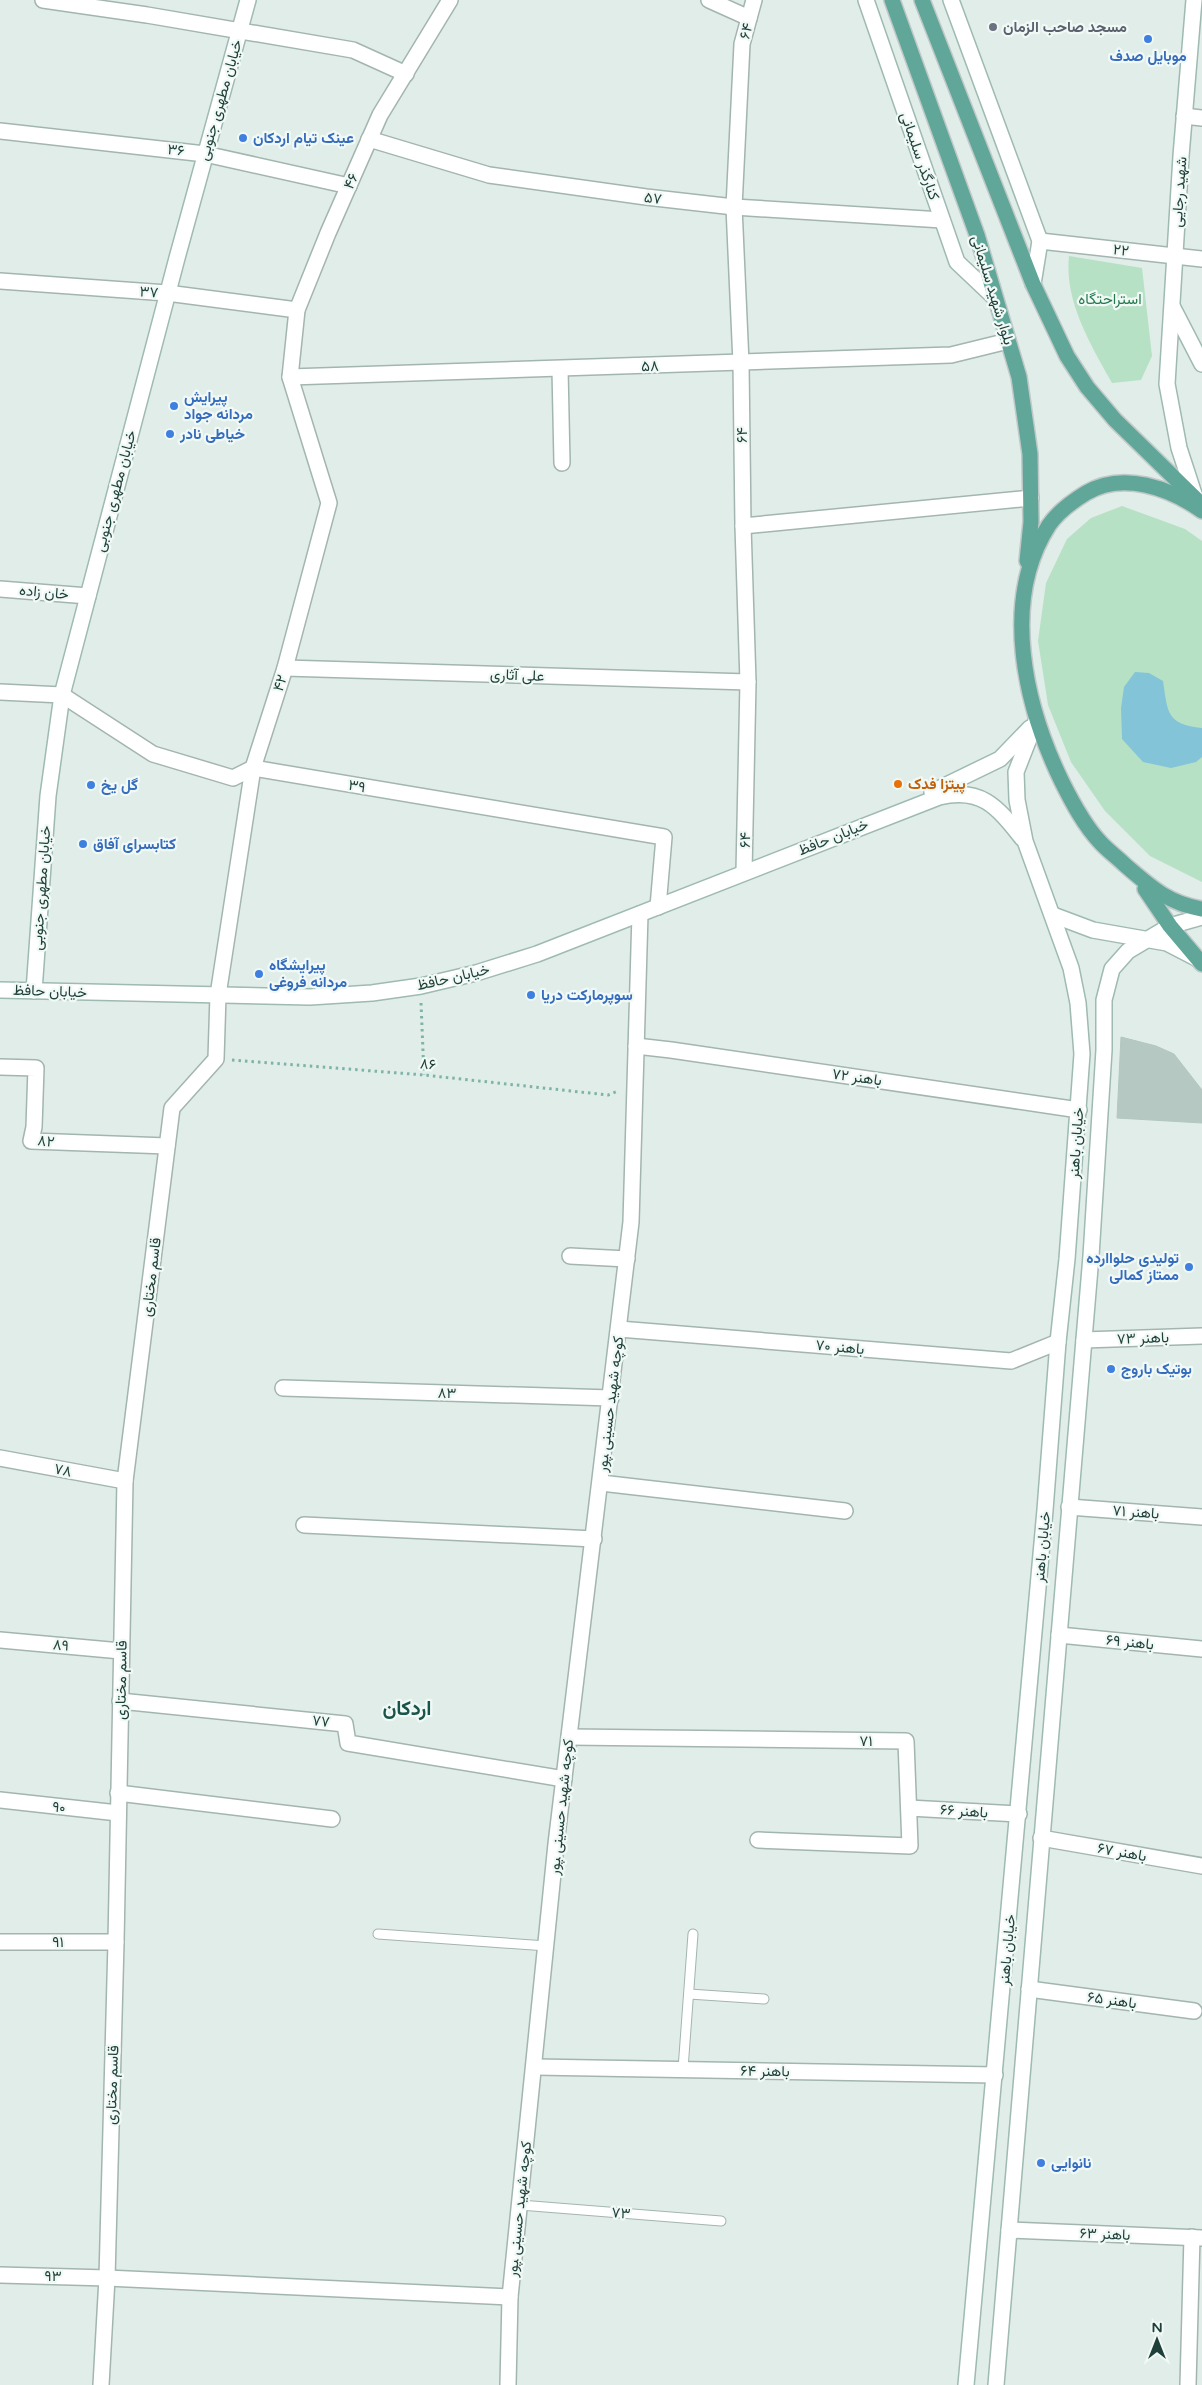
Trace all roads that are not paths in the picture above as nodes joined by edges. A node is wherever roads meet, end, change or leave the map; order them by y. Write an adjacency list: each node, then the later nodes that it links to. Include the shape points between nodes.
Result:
1 (42, 0): 12 (street)
2 (248, 0): 12 (street, خیابان مطهری جنوبی)
3 (450, 0): 13 (street, ۴۶)
4 (709, 0): 11 (street)
5 (754, 0): 11 (street, ۶۴)
6 (866, 0): 21 (street, کنارگذر سلیمانی)
7 (892, 0): 28 (main road, بلوار شهید سلیمانی, via 977,235)
8 (922, 0): 26 (main road)
9 (951, 0): 22 (street)
10 (1194, 0): 14 (street, شهید رجایی)
11 (749, 18): 20 (street, ۶۴, via 742,44)
12 (240, 30): 13 (street, via 353,50); 18 (street, خیابان مطهری جنوبی)
13 (406, 74): 17 (street, ۴۶)
14 (1184, 116): 15 (street); 23 (street, شهید رجایی)
15 (1202, 118)
16 (0, 131): 18 (street, ۳۶)
17 (369, 139): 19 (street, ۴۶); 20 (street, ۵۷, via 489,175)
18 (205, 154): 19 (street, ۳۶); 27 (street, خیابان مطهری جنوبی)
19 (349, 186): 30 (street, ۴۶)
20 (734, 207): 21 (street, ۵۷); 32 (street, ۶۴)
21 (942, 220): 28 (street, کنارگذر سلیمانی, via 957,262)
22 (1040, 240): 23 (street, ۲۲); 26 (street)
23 (1175, 257): 24 (street, ۲۲); 29 (street, شهید رجایی)
24 (1202, 259)
25 (0, 281): 27 (street, ۳۷)
26 (1033, 284): 38 (main road, via 1068,356 1088,387 1115,420)
27 (167, 293): 30 (street, ۳۷); 42 (street, خیابان مطهری جنوبی)
28 (995, 298): 31 (main road, بلوار شهید سلیمانی)
29 (1172, 306): 33 (street); 38 (street, شهید رجایی, via 1167,384 1179,448)
30 (297, 310): 35 (street, ۴۶)
31 (1008, 341): 32 (street, ۵۸, via 951,355); 37 (main road, بلوار شهید سلیمانی, via 1020,377 1030,454)
32 (741, 363): 34 (street, ۵۸); 39 (street, ۶۴)
33 (1202, 364)
34 (560, 369): 35 (street, ۵۸); 36 (street)
35 (290, 377): 43 (street, ۴۲, via 329,503)
36 (562, 463)
37 (1031, 498): 39 (street); 41 (main road, بلوار شهید سلیمانی)
38 (1200, 506): 41 (main road, via 1154,487 1124,482 1096,488 1072,502 1050,524 1034,554)
39 (742, 526): 44 (street, ۶۴)
40 (0, 589): 42 (street, خان زاده)
41 (1024, 592): 47 (main road, via 1022,632)
42 (88, 596): 46 (street, خیابان مطهری جنوبی)
43 (285, 668): 44 (street, علی آثاری); 48 (street, ۴۲)
44 (748, 682): 51 (street, ۶۴)
45 (0, 692): 46 (street)
46 (62, 696): 48 (street, via 153,754 233,778); 62 (street, خیابان مطهری جنوبی, via 48,796)
47 (1036, 721): 49 (street, خیابان حافظ, via 1000,759); 50 (street, خیابان باهنر, via 1016,772 1017,800); 52 (main road, via 1074,806 1100,842)
48 (253, 768): 53 (street, ۳۹, via 664,837); 63 (street, ۴۲)
49 (880, 818): 50 (street, خیابان حافظ, via 939,797 970,794 1000,810); 51 (street, خیابان حافظ)
50 (1025, 841): 56 (street, خیابان باهنر)
51 (744, 872): 53 (street, خیابان حافظ)
52 (1134, 873): 54 (main road, via 1159,894); 58 (main road)
53 (658, 907): 55 (street, خیابان حافظ)
54 (1202, 909)
55 (640, 914): 63 (street, خیابان حافظ, via 537,954 476,974 421,986 310,997); 64 (street, کوچه شهید حسینی ‍پور)
56 (1053, 915): 59 (street, via 1093,930); 66 (street, خیابان باهنر, via 1071,968 1078,1003 1082,1054)
57 (1202, 917): 58 (street, خیابان باهنر)
58 (1170, 926): 59 (street, خیابان باهنر); 60 (main road)
59 (1149, 938): 60 (street, via 1167,943); 72 (street, خیابان باهنر, via 1128,951 1112,969 1104,1000)
60 (1199, 961)
61 (0, 990): 62 (street, خیابان حافظ)
62 (34, 991): 63 (street, خیابان حافظ)
63 (218, 995): 67 (street, قاسم مختاری, via 216,1059 172,1108)
64 (636, 1046): 66 (street, باهنر ۷۲); 69 (street, کوچه شهید حسینی ‍پور)
65 (0, 1067): 67 (street, ۸۲, via 36,1068 31,1141)
66 (1079, 1110): 73 (street, خیابان باهنر)
67 (167, 1146): 77 (street, قاسم مختاری)
68 (570, 1256): 69 (street)
69 (627, 1260): 70 (street, کوچه شهید حسینی ‍پور)
70 (619, 1329): 73 (street, باهنر ۷۰, via 1011,1361); 75 (street, کوچه شهید حسینی ‍پور)
71 (1202, 1336): 72 (street, باهنر ۷۳)
72 (1084, 1340): 73 (street, باهنر ۷۰); 79 (street, خیابان باهنر)
73 (1058, 1342): 95 (street, خیابان باهنر)
74 (283, 1388): 75 (street, ۸۳)
75 (611, 1398): 78 (street, کوچه شهید حسینی ‍پور)
76 (0, 1458): 77 (street, ۷۸)
77 (125, 1481): 87 (street, قاسم مختاری)
78 (601, 1483): 80 (street); 83 (street, کوچه شهید حسینی ‍پور)
79 (1070, 1507): 81 (street, باهنر ۷۱); 84 (street, خیابان باهنر)
80 (845, 1510)
81 (1202, 1517)
82 (304, 1525): 83 (street)
83 (594, 1539): 89 (street, کوچه شهید حسینی ‍پور)
84 (1059, 1635): 86 (street, باهنر ۶۹); 97 (street, خیابان باهنر)
85 (0, 1640): 87 (street, ۸۹)
86 (1202, 1649)
87 (121, 1651): 88 (street, قاسم مختاری)
88 (120, 1701): 90 (street, ۷۷, via 345,1724 348,1743); 91 (street, قاسم مختاری)
89 (569, 1737): 90 (street, کوچه شهید حسینی ‍پور); 93 (street, ۷۱, via 906,1741)
90 (564, 1779): 104 (street, کوچه شهید حسینی ‍پور)
91 (118, 1793): 94 (street, قاسم مختاری); 96 (street)
92 (0, 1800): 94 (street, ۹۰)
93 (909, 1808): 95 (street, باهنر ۶۶); 98 (street, ۷۱, via 910,1846)
94 (118, 1813): 103 (street, قاسم مختاری)
95 (1019, 1814): 111 (street, خیابان باهنر)
96 (332, 1820)
97 (1042, 1838): 99 (street, باهنر ۶۷); 105 (street, خیابان باهنر)
98 (758, 1840)
99 (1202, 1866)
100 (378, 1934): 104 (lane)
101 (693, 1934): 106 (lane)
102 (0, 1942): 103 (street, ۹۱)
103 (116, 1942): 117 (street, قاسم مختاری)
104 (547, 1946): 109 (street, کوچه شهید حسینی ‍پور)
105 (1029, 1989): 108 (street, باهنر ۶۵); 114 (street, خیابان باهنر)
106 (688, 1994): 107 (lane); 110 (lane)
107 (764, 1999)
108 (1194, 2011)
109 (534, 2067): 110 (street, باهنر ۶۴); 112 (street, کوچه شهید حسینی ‍پور)
110 (682, 2070): 111 (street, باهنر ۶۴)
111 (995, 2074): 121 (street, خیابان باهنر)
112 (520, 2205): 113 (lane, ۷۳); 118 (street, کوچه شهید حسینی ‍پور)
113 (721, 2221)
114 (1009, 2230): 115 (street, باهنر ۶۳); 122 (street, خیابان باهنر)
115 (1197, 2238): 123 (street)
116 (0, 2275): 117 (street, ۹۳)
117 (107, 2278): 118 (street, کوچه شهید حسینی ‍پور); 119 (street, قاسم مختاری)
118 (510, 2297): 120 (street)
119 (101, 2385)
120 (508, 2385)
121 (966, 2385)
122 (996, 2385)
123 (1188, 2385)

